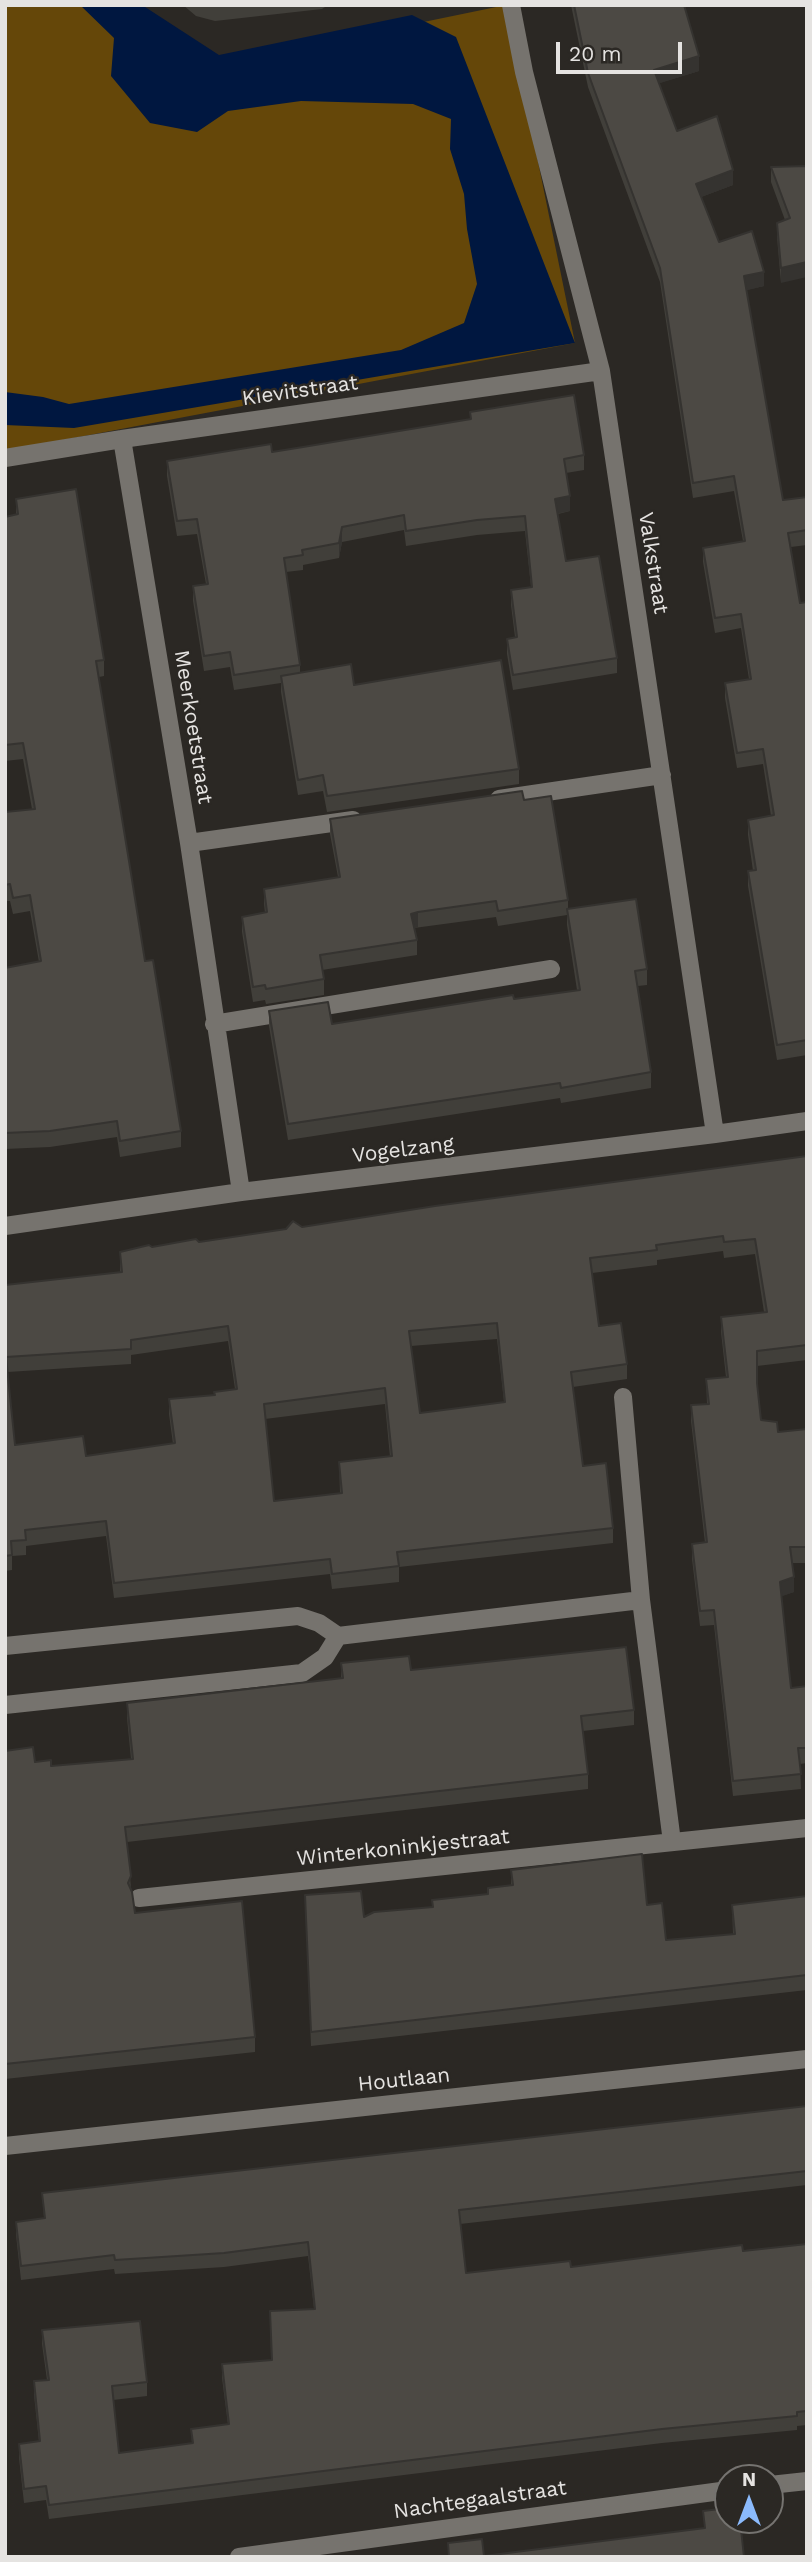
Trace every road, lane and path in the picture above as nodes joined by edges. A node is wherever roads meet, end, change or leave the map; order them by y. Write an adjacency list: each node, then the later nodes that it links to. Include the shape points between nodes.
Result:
1 (511, 5): 2 (street, Valkstraat)
2 (601, 371): 3 (street, Kievitstraat); 5 (street, Valkstraat)
3 (122, 439): 4 (street, Kievitstraat); 8 (street, Meerkoetstraat)
4 (5, 458)
5 (662, 775): 6 (street); 12 (street, Valkstraat)
6 (486, 800)
7 (365, 818): 8 (street)
8 (189, 843): 10 (street, Meerkoetstraat)
9 (551, 969): 10 (street)
10 (214, 1024): 13 (street, Meerkoetstraat)
11 (807, 1121): 12 (street, Vogelzang)
12 (715, 1134): 13 (street, Vogelzang)
13 (241, 1192): 14 (street, Vogelzang)
14 (5, 1226)
15 (623, 1397): 16 (street)
16 (641, 1600): 17 (street); 21 (street)
17 (338, 1636): 18 (street, via 320,1623 298,1616); 19 (street, via 325,1657 302,1673)
18 (5, 1646)
19 (5, 1704)
20 (807, 1828): 21 (street, Winterkoninkjestraat)
21 (672, 1842): 22 (street, Winterkoninkjestraat)
22 (139, 1898)
23 (807, 2059): 24 (street, Houtlaan)
24 (5, 2146)
25 (807, 2481): 26 (street)
26 (784, 2483)
27 (714, 2492): 28 (street, Nachtegaalstraat)
28 (239, 2557)

